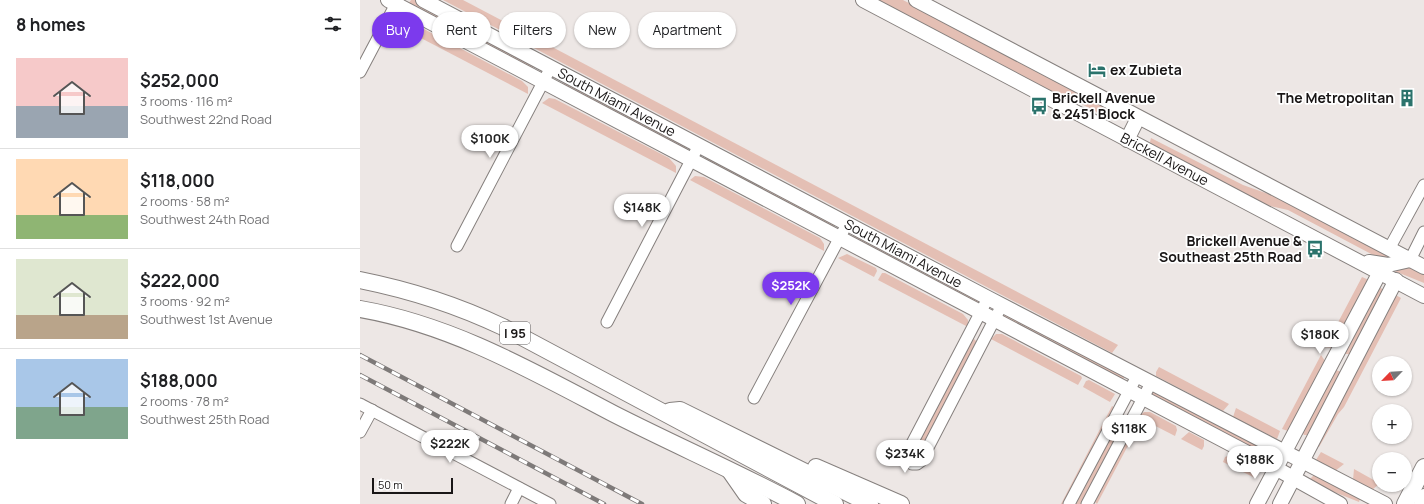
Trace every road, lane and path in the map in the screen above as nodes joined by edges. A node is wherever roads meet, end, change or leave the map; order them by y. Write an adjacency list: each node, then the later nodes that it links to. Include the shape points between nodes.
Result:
1 (423, 0): 5 (main road, South Miami Avenue)
2 (862, 0): 9 (main road, Brickell Avenue)
3 (916, 0): 8 (main road, Brickell Avenue)
4 (394, 2): 6 (street); 7 (main road, South Miami Avenue)
5 (551, 67): 7 (street); 10 (main road, South Miami Avenue)
6 (360, 72)
7 (543, 82): 11 (main road, South Miami Avenue); 16 (street)
8 (1138, 118): 9 (main road); 17 (main road, Brickell Avenue)
9 (1127, 140): 19 (main road, Brickell Avenue)
10 (699, 145): 11 (street); 13 (main road, South Miami Avenue)
11 (691, 160): 15 (main road, South Miami Avenue); 30 (street)
12 (1424, 185): 17 (street)
13 (847, 224): 15 (street); 25 (main road, South Miami Avenue)
14 (1424, 232): 18 (street)
15 (840, 238): 28 (main road, South Miami Avenue); 36 (street)
16 (457, 246)
17 (1389, 249): 18 (main road, Brickell Avenue)
18 (1410, 260): 19 (main road, via 1388,265); 20 (main road, Brickell Avenue)
19 (1362, 262): 21 (main road, Brickell Avenue)
20 (1424, 268)
21 (1380, 272): 23 (main road, Brickell Avenue); 31 (main road)
22 (360, 280): 40 (highway, I 95, via 427,296 477,315)
23 (1396, 280): 24 (main road, Brickell Avenue); 32 (main road)
24 (1424, 296)
25 (988, 298): 26 (main road, South Miami Avenue); 28 (street)
26 (1002, 306): 29 (street); 33 (main road, South Miami Avenue)
27 (360, 309): 47 (highway, I 95, via 387,313 420,323 478,345)
28 (981, 312): 29 (main road, South Miami Avenue); 29 (street, via 907,453 906,458 912,464 921,461)
29 (995, 320): 35 (main road, South Miami Avenue)
30 (607, 322)
31 (1333, 359): 32 (main road); 43 (main road)
32 (1349, 369): 44 (main road)
33 (1137, 376): 34 (main road, South Miami Avenue); 35 (street)
34 (1151, 383): 37 (street); 43 (main road, South Miami Avenue)
35 (1130, 390): 37 (main road, South Miami Avenue); 58 (street)
36 (754, 398)
37 (1143, 398): 45 (main road, South Miami Avenue); 59 (street)
38 (360, 404): 39 (street)
39 (372, 410): 41 (street); 49 (street)
40 (660, 411): 42 (highway, via 680,410); 55 (highway, I 95)
41 (360, 432)
42 (749, 443): 56 (highway); 57 (highway, via 767,445)
43 (1284, 451): 44 (main road, South Miami Avenue); 45 (main road)
44 (1302, 461): 48 (main road); 63 (main road, South Miami Avenue)
45 (1275, 468): 48 (main road, South Miami Avenue); 60 (main road)
46 (1424, 468): 64 (highway)
47 (730, 470): 53 (highway, via 746,494); 54 (highway, I 95)
48 (1293, 479): 61 (main road); 62 (main road, South Miami Avenue)
49 (519, 488): 51 (street); 52 (street)
50 (1424, 496): 65 (main road)
51 (511, 504)
52 (550, 504)
53 (763, 504)
54 (796, 504)
55 (835, 504)
56 (870, 504)
57 (901, 504)
58 (1069, 504)
59 (1087, 504)
60 (1256, 504)
61 (1280, 504)
62 (1340, 504)
63 (1385, 504)
64 (1405, 504)
65 (1421, 504)

